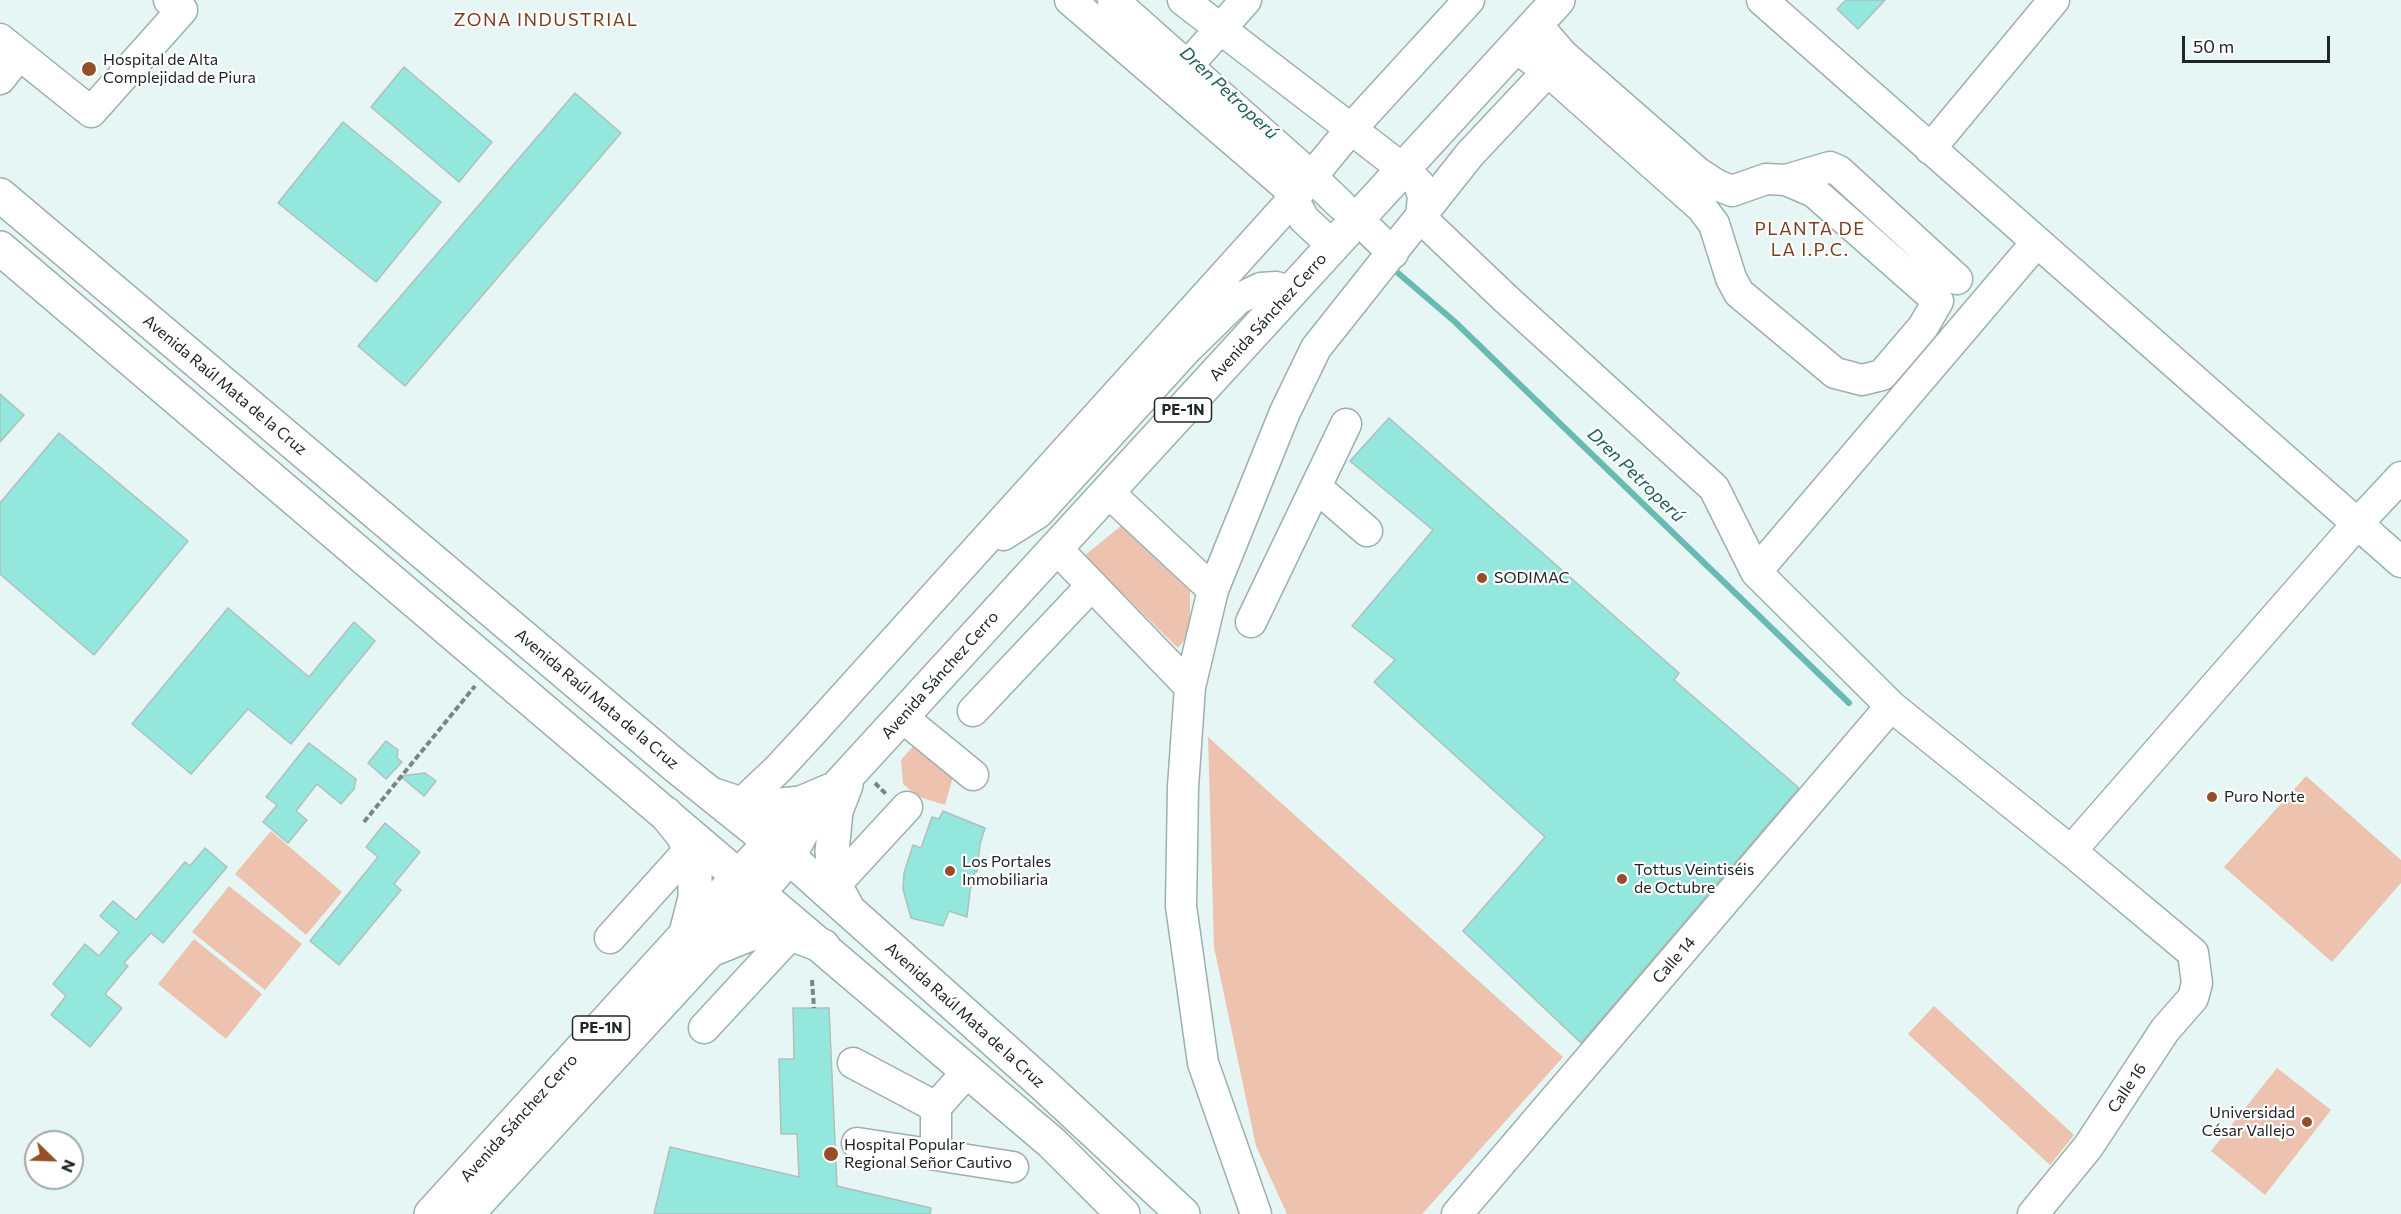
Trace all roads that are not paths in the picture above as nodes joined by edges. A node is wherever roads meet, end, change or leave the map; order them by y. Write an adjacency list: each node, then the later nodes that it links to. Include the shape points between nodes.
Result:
1 (169, 0): 12 (street, via 182,10 91,112)
2 (1070, 0): 19 (street, via 1286,186)
3 (1113, 0): 14 (street)
4 (1183, 0): 10 (street)
5 (1246, 0): 10 (street)
6 (1469, 0): 16 (street)
7 (1558, 0): 11 (main road, Avenida Sánchez Cerro / PE-1N)
8 (1762, 0): 17 (street)
9 (2054, 0): 17 (street)
10 (1220, 27): 14 (street); 16 (street)
11 (1526, 35): 13 (street); 18 (main road, Avenida Sánchez Cerro / PE-1N)
12 (10, 47): 15 (street)
13 (1556, 63): 20 (street, via 1697,172); 23 (street, via 1470,154); 24 (street)
14 (1188, 65): 19 (street)
15 (0, 79)
16 (1350, 130): 18 (street); 19 (street)
17 (1930, 148): 26 (street)
18 (1403, 169): 23 (street, via 1419,184 1423,196); 27 (main road, Avenida Sánchez Cerro / PE-1N)
19 (1303, 188): 22 (street); 27 (street, via 1304,219); 40 (street)
20 (1732, 191): 24 (street, via 1716,213); 31 (street, via 1766,179 1786,180 1814,192)
21 (0, 195): 52 (main road, Avenida Raúl Mata de la Cruz, via 667,759)
22 (1341, 205)
23 (1421, 218): 29 (street); 42 (street, via 1714,488)
24 (1714, 224): 31 (street, via 1739,293 1835,373 1862,380 1882,375)
25 (1371, 232): 29 (street)
26 (2037, 243): 30 (street); 37 (street)
27 (1333, 246): 32 (main road, Avenida Sánchez Cerro / PE-1N)
28 (0, 248): 54 (main road)
29 (1393, 253): 44 (street, via 1316,348)
30 (1997, 289): 31 (street, via 1973,273); 42 (street)
31 (1948, 290)
32 (1290, 292): 36 (main road, Avenida Sánchez Cerro / PE-1N); 40 (street, via 1261,288 1238,299 1186,350 1038,513)
33 (1346, 424): 35 (street)
34 (2401, 477): 37 (street)
35 (1316, 487): 38 (street); 45 (street)
36 (1108, 492): 39 (main road, Avenida Sánchez Cerro / PE-1N); 44 (street)
37 (2357, 524): 41 (street); 57 (street)
38 (1367, 531)
39 (1056, 548): 43 (street); 49 (main road, Avenida Sánchez Cerro / PE-1N)
40 (975, 552): 52 (street, via 778,769)
41 (2401, 562)
42 (1756, 572): 47 (street)
43 (1092, 585): 46 (street); 48 (street)
44 (1213, 590): 46 (street)
45 (1251, 622)
46 (1190, 687): 76 (street, via 1181,906 1203,1063)
47 (1892, 706): 57 (street); 77 (street, Calle 14)
48 (974, 711)
49 (902, 717): 50 (street); 51 (main road, Avenida Sánchez Cerro / PE-1N)
50 (973, 775)
51 (844, 780): 52 (main road, via 801,803 762,807); 56 (main road, Avenida Sánchez Cerro / PE-1N); 59 (main road, via 832,833)
52 (728, 800): 56 (main road, Avenida Raúl Mata de la Cruz)
53 (908, 807): 59 (street)
54 (665, 813): 55 (main road); 58 (main road)
55 (690, 849): 61 (street); 62 (main road, via 697,878 693,913)
56 (780, 849): 58 (main road, Avenida Sánchez Cerro / PE-1N); 59 (main road, Avenida Raúl Mata de la Cruz)
57 (2071, 851): 78 (street, Calle 16, via 2193,953 2197,982 2193,998 2165,1030 2088,1147)
58 (750, 884): 62 (main road, Avenida Sánchez Cerro / PE-1N); 63 (main road)
59 (841, 897): 65 (main road, Avenida Raúl Mata de la Cruz)
60 (791, 934): 62 (main road, via 753,933); 63 (main road); 64 (street)
61 (610, 938)
62 (698, 943): 72 (main road, Avenida Sánchez Cerro / PE-1N); 73 (main road, Avenida Sánchez Cerro / PE-1N)
63 (823, 946): 66 (main road)
64 (704, 1028)
65 (999, 1045): 66 (main road, via 969,1023 933,1006 922,1005 918,1012 922,1023); 75 (main road, Avenida Raúl Mata de la Cruz)
66 (956, 1061): 68 (street); 74 (main road, via 1052,1143)
67 (853, 1063): 68 (street)
68 (936, 1107): 70 (street)
69 (857, 1143): 70 (street)
70 (936, 1155): 71 (street)
71 (1013, 1167)
72 (432, 1214)
73 (467, 1214)
74 (1123, 1214)
75 (1183, 1214)
76 (1256, 1214)
77 (1456, 1214)
78 (2033, 1214)

